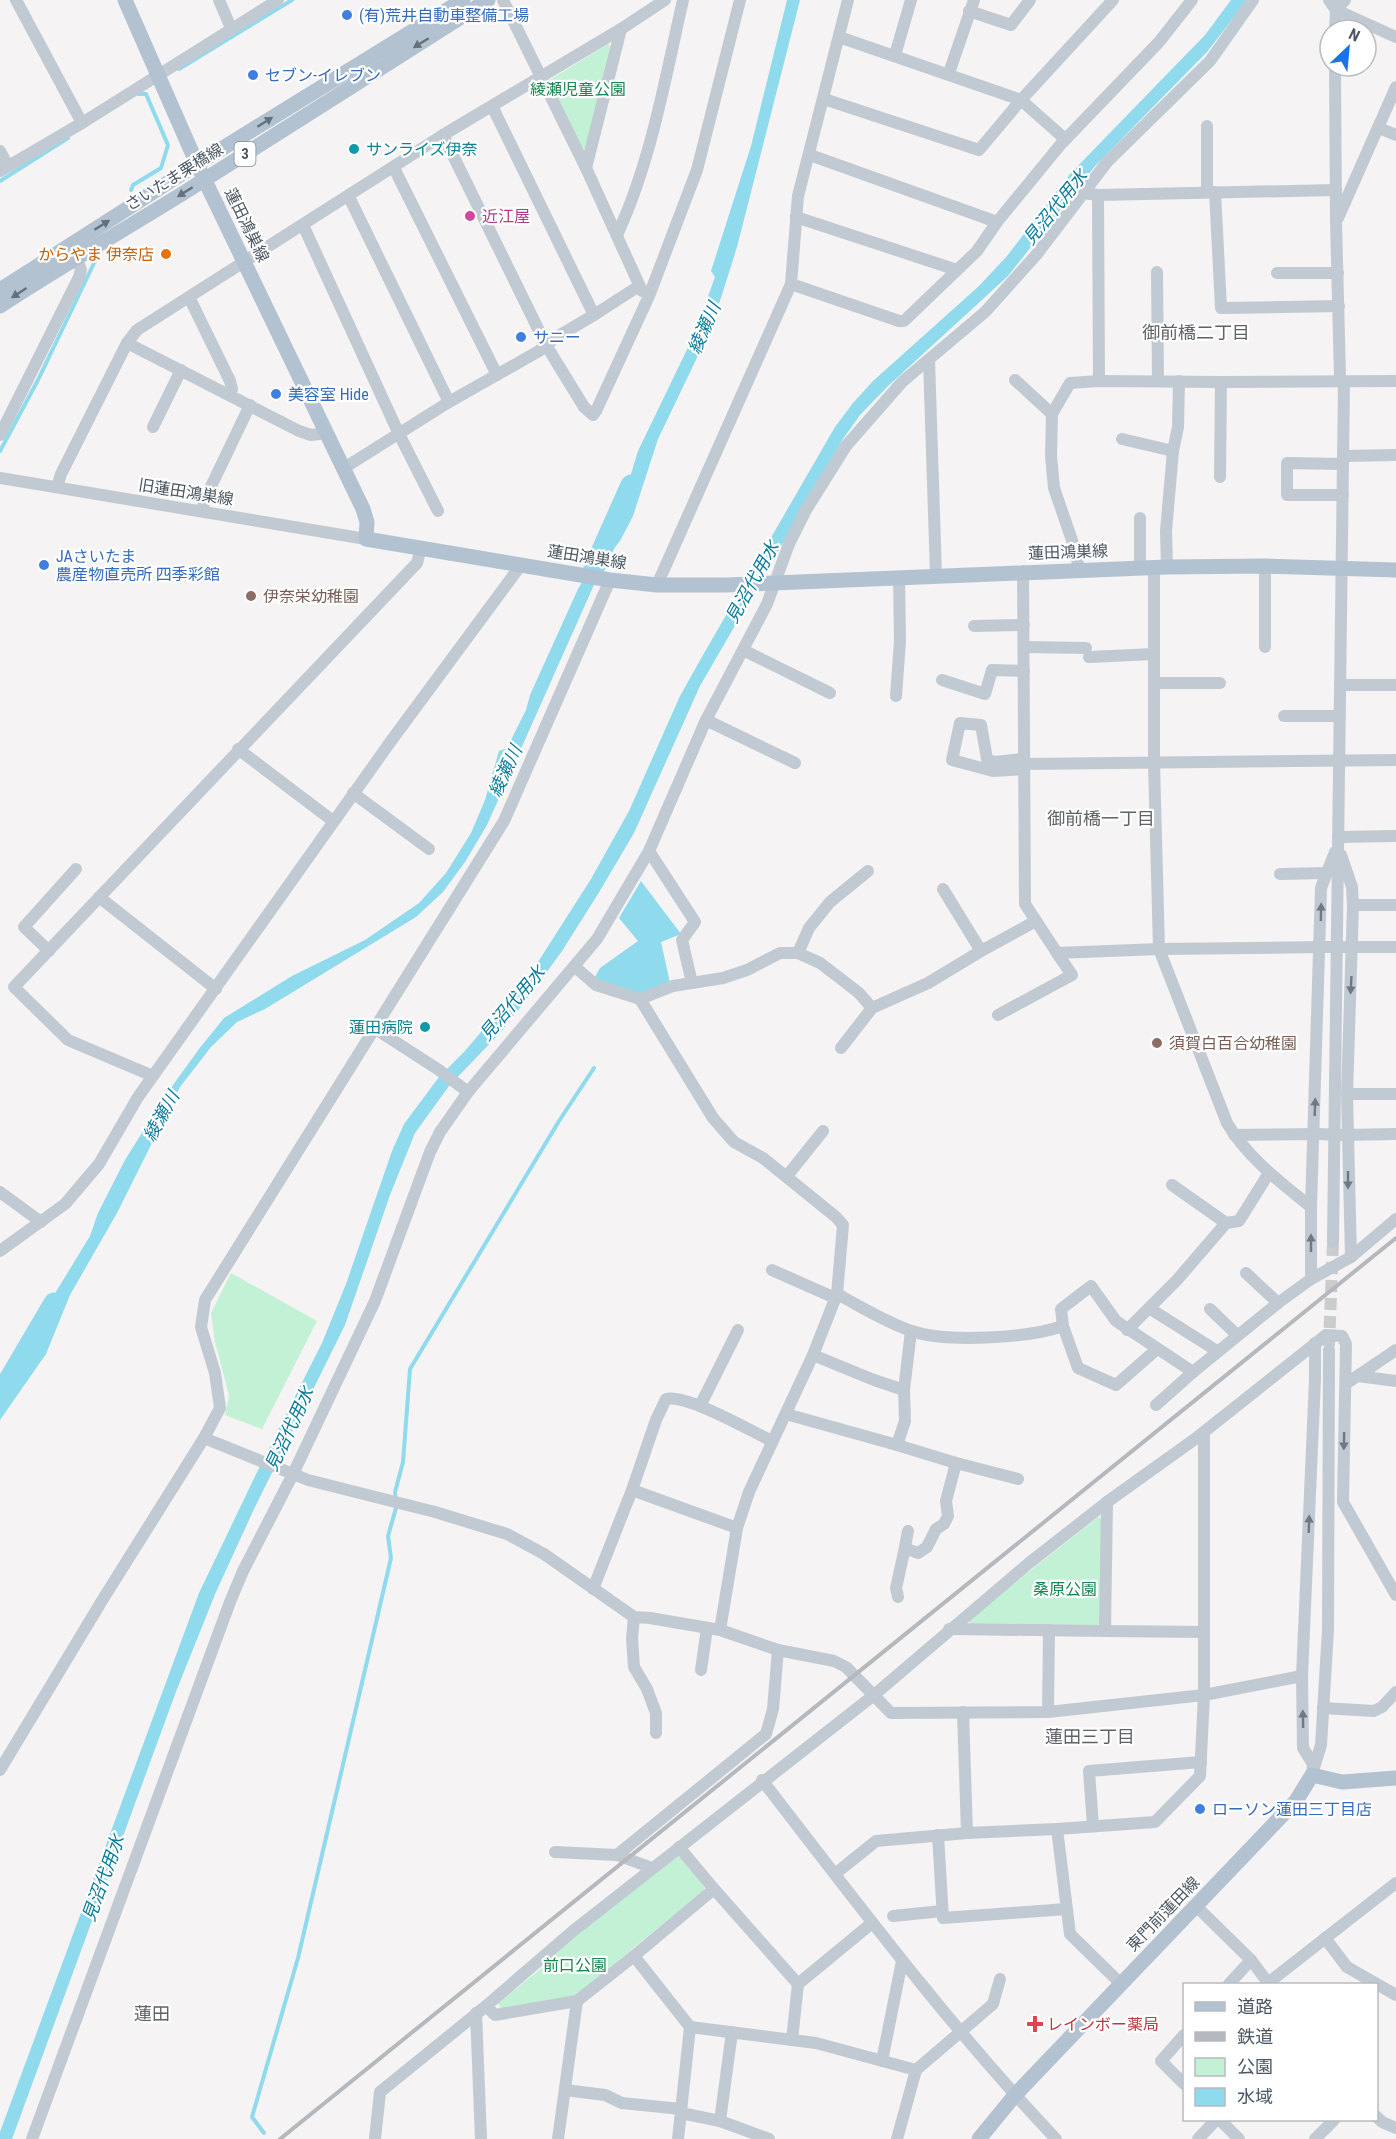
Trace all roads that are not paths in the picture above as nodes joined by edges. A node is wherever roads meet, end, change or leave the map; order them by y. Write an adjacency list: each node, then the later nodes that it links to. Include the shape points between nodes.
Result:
1 (16, 0): 33 (street)
2 (125, 0): 25 (main road, 蓮田鴻巣線)
3 (219, 0): 20 (street)
4 (278, 0): 20 (street)
5 (463, 0): 41 (main road, さいたま栗橋線 / 3, one-way to 5)
6 (488, 0): 45 (main road, さいたま栗橋線 / 3, one-way to 45)
7 (503, 0): 27 (street)
8 (665, 0): 21 (street)
9 (683, 0): 55 (street, via 657,115 631,206)
10 (740, 0): 65 (street, via 703,153)
11 (848, 0): 22 (street)
12 (911, 0): 24 (street)
13 (1030, 0): 18 (street, via 1011,25)
14 (1113, 0): 31 (street)
15 (1192, 0): 38 (street, via 1159,42)
16 (1252, 0): 48 (street, via 1210,61 1107,162)
17 (1345, 0): 19 (street)
18 (971, 5): 26 (street)
19 (1333, 5): 23 (street)
20 (231, 28): 25 (street)
21 (621, 29): 27 (street); 43 (street)
22 (839, 37): 24 (street); 30 (street)
23 (1396, 37)
24 (895, 55): 26 (street)
25 (158, 74): 33 (street); 41 (main road, 蓮田鴻巣線)
26 (949, 74): 31 (street)
27 (540, 77): 32 (street); 43 (street)
28 (1335, 78): 46 (street)
29 (1396, 87): 35 (street)
30 (824, 99): 31 (street, via 979,150); 40 (street)
31 (1021, 100): 38 (street)
32 (492, 106): 36 (street); 69 (street)
33 (82, 123): 44 (street)
34 (1207, 126): 47 (street)
35 (1378, 128): 37 (street); 53 (street)
36 (443, 135): 42 (street); 71 (street)
37 (1396, 135)
38 (1065, 139): 52 (street)
39 (0, 151): 44 (street)
40 (810, 155): 51 (street); 52 (street)
41 (197, 164): 45 (main road, 蓮田鴻巣線); 64 (main road, さいたま栗橋線 / 3, one-way to 41)
42 (394, 168): 50 (street); 74 (street)
43 (586, 168): 55 (street)
44 (4, 169)
45 (204, 180): 56 (main road, さいたま栗橋線 / 3, one-way to 56); 57 (main road, 蓮田鴻巣線)
46 (1336, 190): 47 (street); 53 (street)
47 (1211, 192): 49 (street); 68 (street, via 1221,308)
48 (1083, 193): 49 (street); 72 (street, via 1037,254 985,312)
49 (1098, 195): 77 (street)
50 (349, 197): 54 (street); 83 (street)
51 (796, 217): 58 (street); 62 (street)
52 (997, 222): 58 (street, via 977,251)
53 (1336, 222): 61 (street)
54 (303, 225): 57 (street); 88 (street)
55 (617, 235): 63 (street)
56 (77, 259): 67 (main road, さいたま栗橋線 / 3, one-way to 67); 89 (street, via 79,277)
57 (245, 262): 66 (street); 87 (main road, 蓮田鴻巣線)
58 (957, 270): 62 (street, via 904,321)
59 (1157, 272): 76 (street)
60 (1277, 273): 61 (street)
61 (1338, 273): 68 (street)
62 (791, 284): 115 (street)
63 (639, 285): 65 (street); 69 (street)
64 (0, 290)
65 (649, 296): 71 (street, via 593,415 584,407)
66 (189, 297): 70 (street, via 137,330); 82 (street, via 230,381)
67 (0, 306)
68 (1339, 306): 81 (street, via 1340,377)
69 (594, 315): 71 (street)
70 (127, 343): 73 (street); 97 (street)
71 (546, 345): 74 (street)
72 (929, 360): 111 (street); 114 (street, via 902,382 846,446 806,510)
73 (181, 370): 82 (street); 86 (street)
74 (497, 375): 83 (street)
75 (1015, 380): 85 (street)
76 (1158, 380): 77 (street); 78 (street)
77 (1099, 381): 85 (street, via 1070,382)
78 (1179, 381): 80 (street); 91 (street, via 1179,427)
79 (1396, 381): 81 (street)
80 (1221, 382): 81 (street); 95 (street)
81 (1344, 382): 93 (street)
82 (229, 395): 84 (street)
83 (448, 402): 88 (street)
84 (250, 405): 87 (street, via 299,431); 99 (street)
85 (1052, 414): 107 (street, via 1054,488)
86 (153, 427)
87 (327, 434): 94 (main road, 蓮田鴻巣線)
88 (399, 434): 94 (street); 100 (street)
89 (0, 435)
90 (1122, 439): 91 (street)
91 (1173, 452): 105 (street, via 1166,531)
92 (1396, 455): 93 (street)
93 (1343, 460): 98 (street); 98 (street, via 1287,464 1287,495)
94 (344, 468): 102 (main road, 蓮田鴻巣線, via 367,522)
95 (1220, 477)
96 (0, 478): 97 (street, 旧蓮田鴻巣線)
97 (57, 488): 99 (street, 旧蓮田鴻巣線)
98 (1343, 495): 108 (street)
99 (202, 511): 102 (street, 旧蓮田鴻巣線)
100 (438, 511)
101 (1140, 518): 105 (street)
102 (366, 539): 103 (main road, 蓮田鴻巣線)
103 (421, 548): 104 (main road, 蓮田鴻巣線); 133 (street, via 417,563)
104 (521, 565): 113 (main road, 蓮田鴻巣線); 139 (street)
105 (1154, 567): 106 (main road, 蓮田鴻巣線); 107 (main road, 蓮田鴻巣線); 121 (street)
106 (1265, 567): 108 (main road, 蓮田鴻巣線); 119 (street)
107 (1079, 569): 110 (main road, 蓮田鴻巣線)
108 (1342, 569): 109 (main road, 蓮田鴻巣線); 126 (street)
109 (1396, 570)
110 (1023, 572): 111 (main road, 蓮田鴻巣線); 116 (street)
111 (936, 575): 112 (main road, 蓮田鴻巣線)
112 (899, 577): 114 (main road, 蓮田鴻巣線); 129 (street)
113 (608, 580): 115 (main road, 蓮田鴻巣線); 168 (street, via 504,821)
114 (776, 583): 115 (main road, 蓮田鴻巣線); 120 (street)
115 (657, 585)
116 (1024, 625): 117 (street); 118 (street)
117 (974, 626)
118 (1024, 647): 121 (street); 122 (street)
119 (1265, 647)
120 (743, 650): 128 (street); 132 (street)
121 (1154, 654): 124 (street)
122 (1024, 671): 123 (street, via 993,670 985,694); 138 (street)
123 (942, 680)
124 (1154, 683): 125 (street); 137 (street)
125 (1220, 683)
126 (1340, 685): 127 (street); 131 (street)
127 (1396, 685)
128 (830, 693)
129 (896, 696)
130 (1284, 716): 131 (street)
131 (1340, 716): 134 (street)
132 (706, 720): 136 (street); 144 (street)
133 (238, 749): 140 (street); 150 (street)
134 (1339, 760): 135 (street); 137 (street); 142 (street)
135 (1396, 760)
136 (795, 763)
137 (1154, 763): 138 (street); 157 (street)
138 (1024, 764): 138 (street, via 987,759 981,725 960,723 952,760 993,771); 153 (street, via 1025,904)
139 (353, 794): 140 (street); 143 (street)
140 (333, 821): 164 (street)
141 (1396, 836): 142 (street)
142 (1338, 841): 147 (street); 151 (street, via 1353,887); 187 (street)
143 (429, 849)
144 (649, 851): 162 (street, via 597,939); 163 (street, via 695,922 682,940)
145 (76, 869): 158 (street, via 24,927)
146 (868, 871): 160 (street, via 830,902 809,928)
147 (1326, 873): 148 (street); 154 (street, one-way to 147, via 1321,888)
148 (1280, 874)
149 (943, 889): 159 (street)
150 (99, 897): 158 (street); 164 (street)
151 (1353, 905): 152 (street); 155 (street)
152 (1396, 905)
153 (1036, 921): 159 (street); 161 (street)
154 (1322, 947): 155 (street, bridge); 157 (street); 175 (street, one-way to 154)
155 (1349, 947): 156 (street); 172 (street, one-way to 172)
156 (1396, 947)
157 (1159, 949): 161 (street); 178 (street)
158 (49, 951): 170 (street, via 14,987 69,1040)
159 (981, 951): 166 (street, via 928,983)
160 (798, 953): 163 (street, via 780,953 747,970); 166 (street, via 820,963)
161 (1057, 953): 167 (street, via 1072,975)
162 (575, 967): 165 (street, via 596,985); 171 (street)
163 (692, 983): 165 (street)
164 (216, 989): 170 (street)
165 (640, 999): 180 (street, via 713,1118 734,1142)
166 (872, 1008): 169 (street)
167 (998, 1015)
168 (374, 1028): 171 (street); 216 (street, via 205,1300 201,1328 215,1372 220,1408)
169 (841, 1048)
170 (153, 1076): 185 (street, via 99,1164 64,1204)
171 (463, 1088): 220 (street, via 430,1152 375,1301)
172 (1347, 1094): 173 (street); 176 (street)
173 (1396, 1094)
174 (823, 1131): 180 (street)
175 (1316, 1134): 176 (street, bridge); 178 (street); 183 (street)
176 (1345, 1134): 177 (street); 189 (street, one-way to 189)
177 (1396, 1134)
178 (1234, 1135): 179 (street)
179 (1269, 1173): 183 (street); 186 (street, via 1239,1221)
180 (787, 1176): 193 (street, via 843,1225)
181 (1172, 1185): 186 (street)
182 (0, 1192): 185 (street)
183 (1311, 1207): 192 (street, one-way to 183)
184 (1396, 1219): 189 (street)
185 (41, 1222): 188 (street)
186 (1226, 1223): 195 (street)
187 (1333, 1242)
188 (0, 1251)
189 (1351, 1257): 192 (street)
190 (771, 1270): 193 (street)
191 (1246, 1273): 194 (street)
192 (1311, 1279): 194 (street)
193 (836, 1296): 200 (street); 207 (street)
194 (1278, 1303): 201 (street)
195 (1149, 1308): 199 (street); 206 (street)
196 (1210, 1309): 201 (street)
197 (1063, 1326): 199 (street, via 1061,1308 1091,1287); 200 (street, via 1043,1332 949,1339); 203 (street, via 1078,1368 1116,1385)
198 (738, 1330): 213 (street)
199 (1127, 1330): 203 (street)
200 (911, 1331): 211 (street)
201 (1237, 1335): 206 (street)
202 (1315, 1343): 209 (street, via 1326,1335 1342,1336); 215 (street); 238 (street, one-way to 202)
203 (1157, 1349): 208 (street)
204 (1329, 1350): 242 (street, via 1328,1630)
205 (1396, 1350): 209 (street)
206 (1217, 1351): 208 (street)
207 (813, 1355): 211 (street); 214 (street)
208 (1193, 1372): 212 (street)
209 (1352, 1379): 210 (street); 228 (street, one-way to 228, via 1343,1502)
210 (1396, 1381)
211 (904, 1389): 218 (street, via 905,1421)
212 (1156, 1405)
213 (700, 1406): 217 (street); 222 (street, via 666,1399)
214 (786, 1414): 217 (street); 218 (street)
215 (1204, 1432): 223 (street); 235 (street)
216 (204, 1438): 220 (street); 247 (street)
217 (772, 1442): 224 (street)
218 (897, 1445): 219 (street)
219 (956, 1463): 221 (street); 226 (street, via 945,1501 948,1516 944,1524 936,1529 927,1547)
220 (293, 1474): 227 (street, via 507,1534); 299 (street, via 230,1602)
221 (1018, 1479)
222 (632, 1490): 224 (street); 227 (street)
223 (1107, 1502): 232 (street); 234 (street)
224 (737, 1528): 231 (street)
225 (908, 1531): 226 (street)
226 (904, 1552): 229 (street)
227 (593, 1588): 230 (street)
228 (1396, 1595)
229 (897, 1597)
230 (634, 1617): 231 (street); 245 (street, via 634,1667 656,1713)
231 (714, 1629): 236 (street); 237 (street)
232 (950, 1629): 233 (street); 240 (street)
233 (1049, 1630): 234 (street); 244 (street)
234 (1105, 1631): 235 (street)
235 (1204, 1632): 241 (street)
236 (778, 1650): 240 (street, via 834,1661 846,1667); 257 (street, via 766,1734)
237 (701, 1670)
238 (1302, 1676): 241 (street); 248 (street, one-way to 238, via 1312,1764 1303,1748)
239 (1396, 1692): 242 (street, via 1374,1711)
240 (874, 1695): 243 (street, via 891,1713); 250 (street)
241 (1204, 1695): 244 (street); 246 (street)
242 (1323, 1708): 248 (street, via 1321,1745)
243 (963, 1712): 244 (street); 253 (street)
244 (1048, 1712)
245 (656, 1733)
246 (1201, 1762): 251 (street, via 1200,1776 1155,1822); 251 (street, via 1089,1771)
247 (0, 1770)
248 (1312, 1775): 249 (main road, via 1342,1782); 262 (main road, 東門前蓮田線, via 1296,1801)
249 (1396, 1778)
250 (762, 1780): 255 (street); 259 (street)
251 (1093, 1826): 252 (street)
252 (1057, 1829): 253 (street); 263 (street)
253 (967, 1833): 254 (street)
254 (938, 1835): 259 (street, via 876,1841); 264 (street)
255 (679, 1847): 258 (street); 261 (street)
256 (555, 1852): 257 (street)
257 (617, 1855): 258 (street)
258 (652, 1868): 281 (street)
259 (835, 1874): 266 (street)
260 (1396, 1883): 267 (street)
261 (714, 1889): 268 (street); 277 (street)
262 (1196, 1906): 269 (street); 272 (main road, 東門前蓮田線)
263 (1066, 1909): 264 (street, via 943,1918); 272 (street, via 1070,1934)
264 (942, 1911): 265 (street)
265 (893, 1916)
266 (872, 1923): 270 (street); 277 (street)
267 (1325, 1938): 275 (street); 276 (street, via 1347,1967)
268 (634, 1956): 280 (street); 282 (street)
269 (1251, 1960): 273 (street); 274 (street)
270 (902, 1961): 284 (street); 287 (street)
271 (1000, 1979): 284 (street, via 993,2004)
272 (1120, 1983): 291 (main road, 東門前蓮田線)
273 (1230, 1983)
274 (1267, 1983)
275 (1269, 1983)
276 (1375, 1983)
277 (798, 1984): 286 (street)
278 (1378, 1985): 279 (street)
279 (1396, 1995)
280 (577, 2001): 281 (street, via 495,2015); 290 (street)
281 (481, 2009): 300 (street, via 380,2092); 301 (street)
282 (690, 2027): 283 (street); 292 (street)
283 (732, 2032): 286 (street); 294 (street)
284 (962, 2032): 288 (street); 291 (street)
285 (1183, 2037): 289 (street, via 1161,2061)
286 (792, 2040): 287 (street)
287 (882, 2061): 288 (street)
288 (916, 2070): 305 (street)
289 (1183, 2082)
290 (565, 2090): 292 (street); 302 (street)
291 (1015, 2095): 306 (main road, 東門前蓮田線); 307 (street)
292 (681, 2111): 294 (street); 303 (street)
293 (1378, 2117): 298 (street)
294 (720, 2121): 304 (street)
295 (1217, 2121): 308 (street)
296 (1219, 2121): 309 (street)
297 (1333, 2121): 310 (street)
298 (1396, 2128)
299 (32, 2139)
300 (375, 2139)
301 (481, 2139)
302 (558, 2139)
303 (678, 2139)
304 (769, 2139)
305 (897, 2139)
306 (979, 2139)
307 (1056, 2139)
308 (1198, 2139)
309 (1239, 2139)
310 (1315, 2139)

